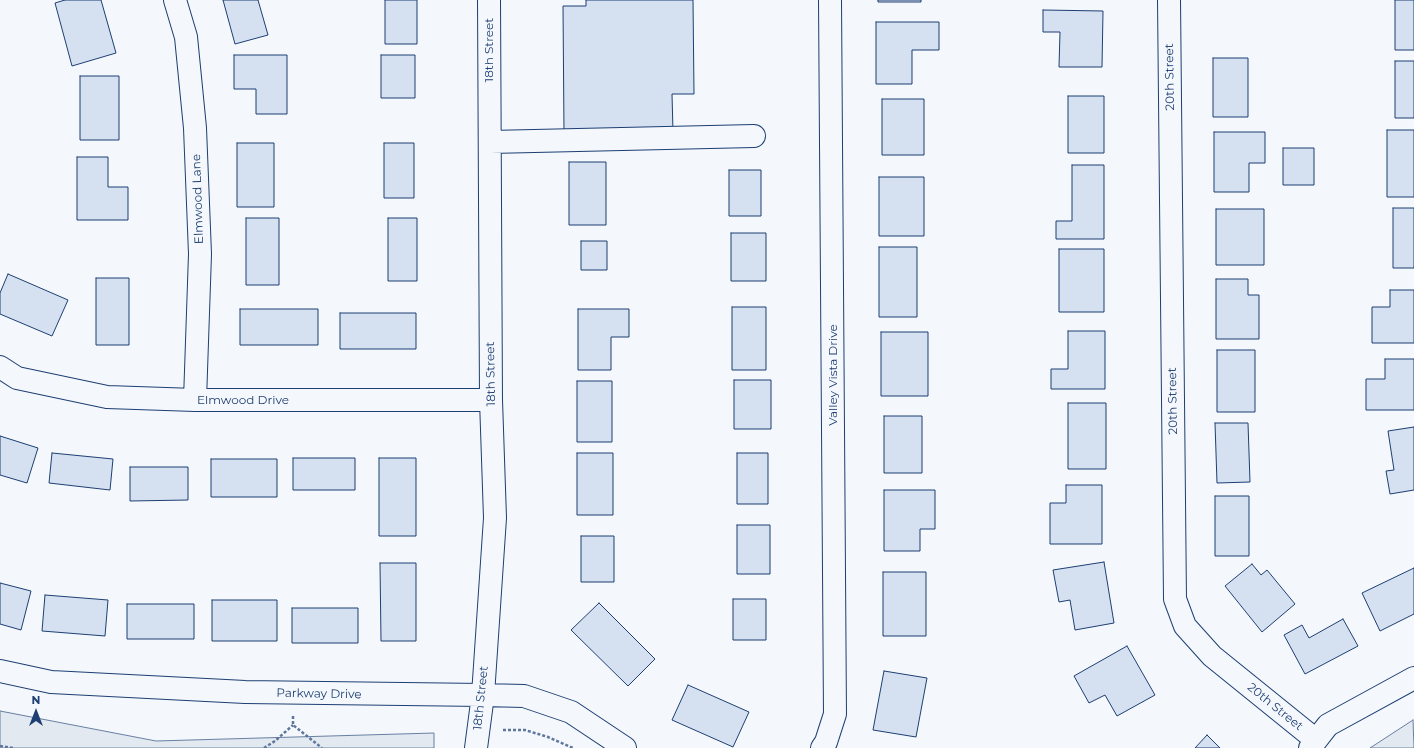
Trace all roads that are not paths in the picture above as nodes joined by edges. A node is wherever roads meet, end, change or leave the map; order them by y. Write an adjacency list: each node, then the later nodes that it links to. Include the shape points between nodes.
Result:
1 (175, 0): 8 (street, Elmwood Lane, via 186,37 195,128 200,254)
2 (489, 0): 6 (street, 18th Street)
3 (830, 0): 16 (street, Valley Vista Drive, via 835,714)
4 (1169, 0): 14 (street, 20th Street, via 1175,599 1185,626 1212,656)
5 (754, 136): 6 (street)
6 (490, 142): 9 (street, 18th Street)
7 (0, 367): 8 (street, Elmwood Drive, via 17,378 108,397)
8 (195, 400): 9 (street, Elmwood Drive)
9 (491, 400): 12 (street, 18th Street, via 495,518)
10 (0, 671): 12 (street, Parkway Drive, via 51,682 245,692)
11 (1414, 678): 14 (street, via 1328,725)
12 (483, 695): 13 (street, 18th Street); 15 (street, Parkway Drive, via 524,696 571,712)
13 (477, 739)
14 (1313, 744)
15 (625, 748)
16 (822, 748)

